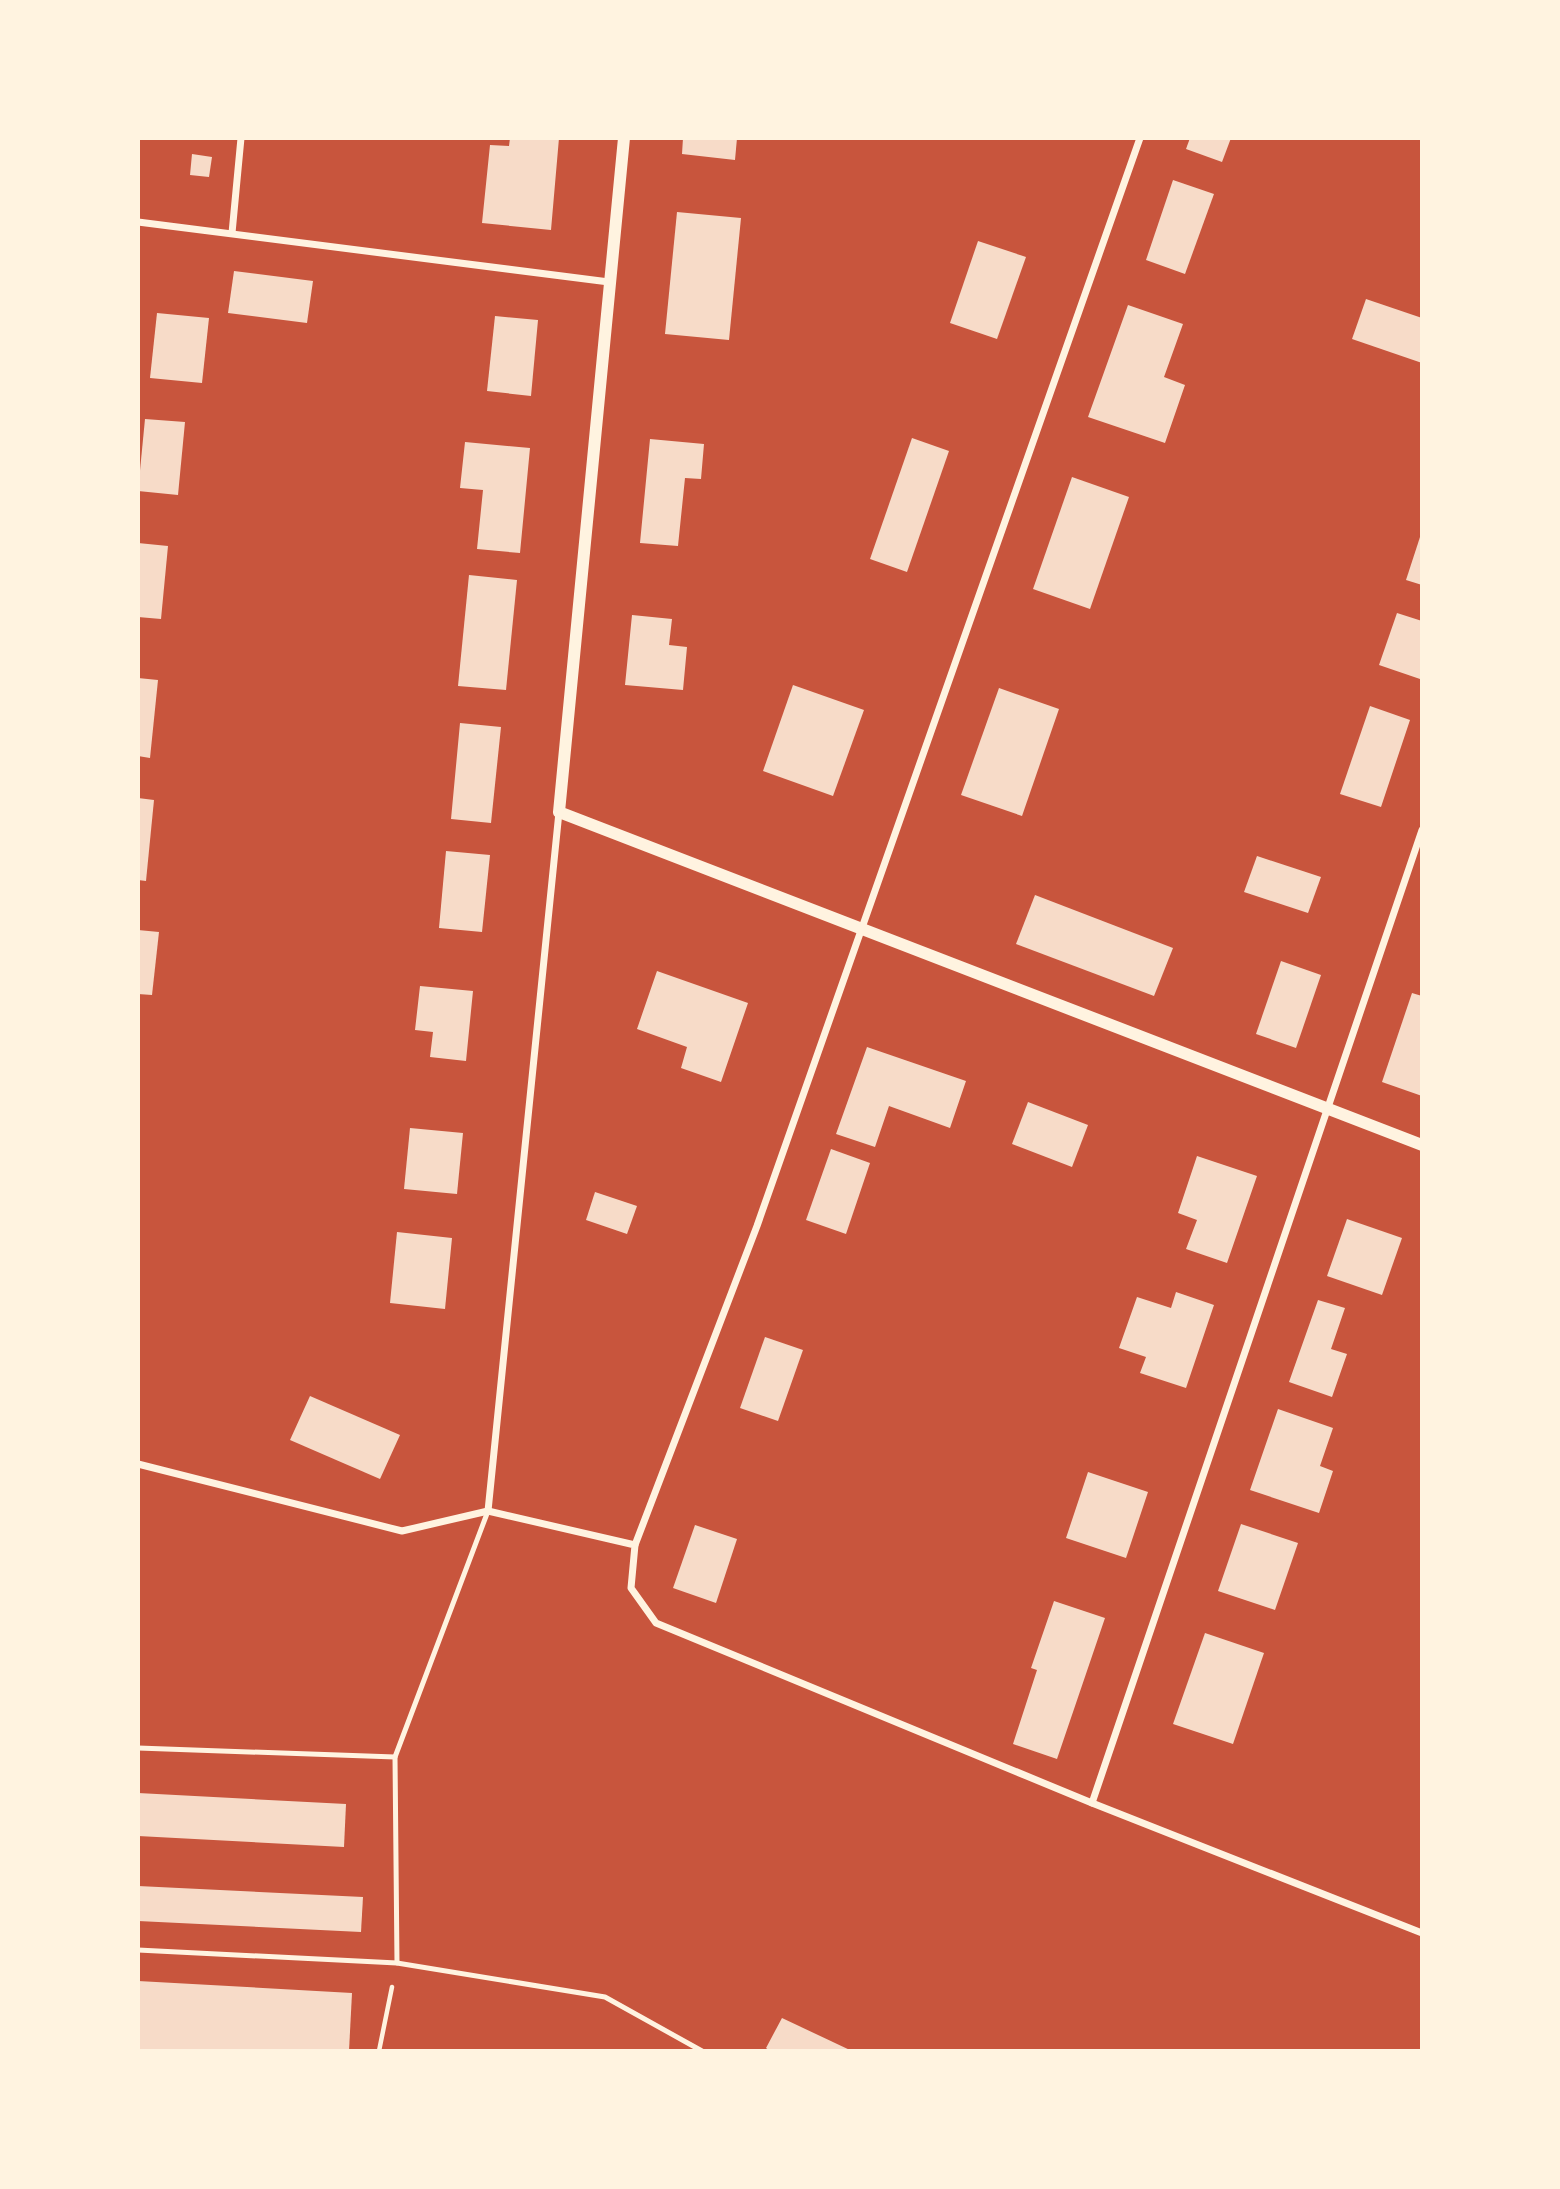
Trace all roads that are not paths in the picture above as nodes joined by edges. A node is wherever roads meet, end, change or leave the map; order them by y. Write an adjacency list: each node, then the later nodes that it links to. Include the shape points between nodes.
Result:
1 (241, 138): 5 (street)
2 (624, 138): 6 (street)
3 (1140, 138): 9 (street)
4 (138, 222): 5 (street)
5 (233, 233): 6 (street)
6 (609, 282): 7 (street)
7 (559, 812): 9 (street); 13 (street)
8 (1422, 830): 10 (street)
9 (862, 929): 10 (street); 14 (street, via 757,1226)
10 (1328, 1109): 11 (street); 17 (street)
11 (1422, 1145)
12 (138, 1464): 13 (street, via 402,1531)
13 (488, 1511): 14 (street); 16 (lane)
14 (635, 1545): 17 (street, via 631,1588 656,1623)
15 (138, 1748): 16 (lane)
16 (395, 1757): 20 (lane)
17 (1092, 1803): 18 (street)
18 (1422, 1933)
19 (138, 1951): 20 (lane)
20 (397, 1962): 21 (lane, via 605,1997)
21 (702, 2051)

